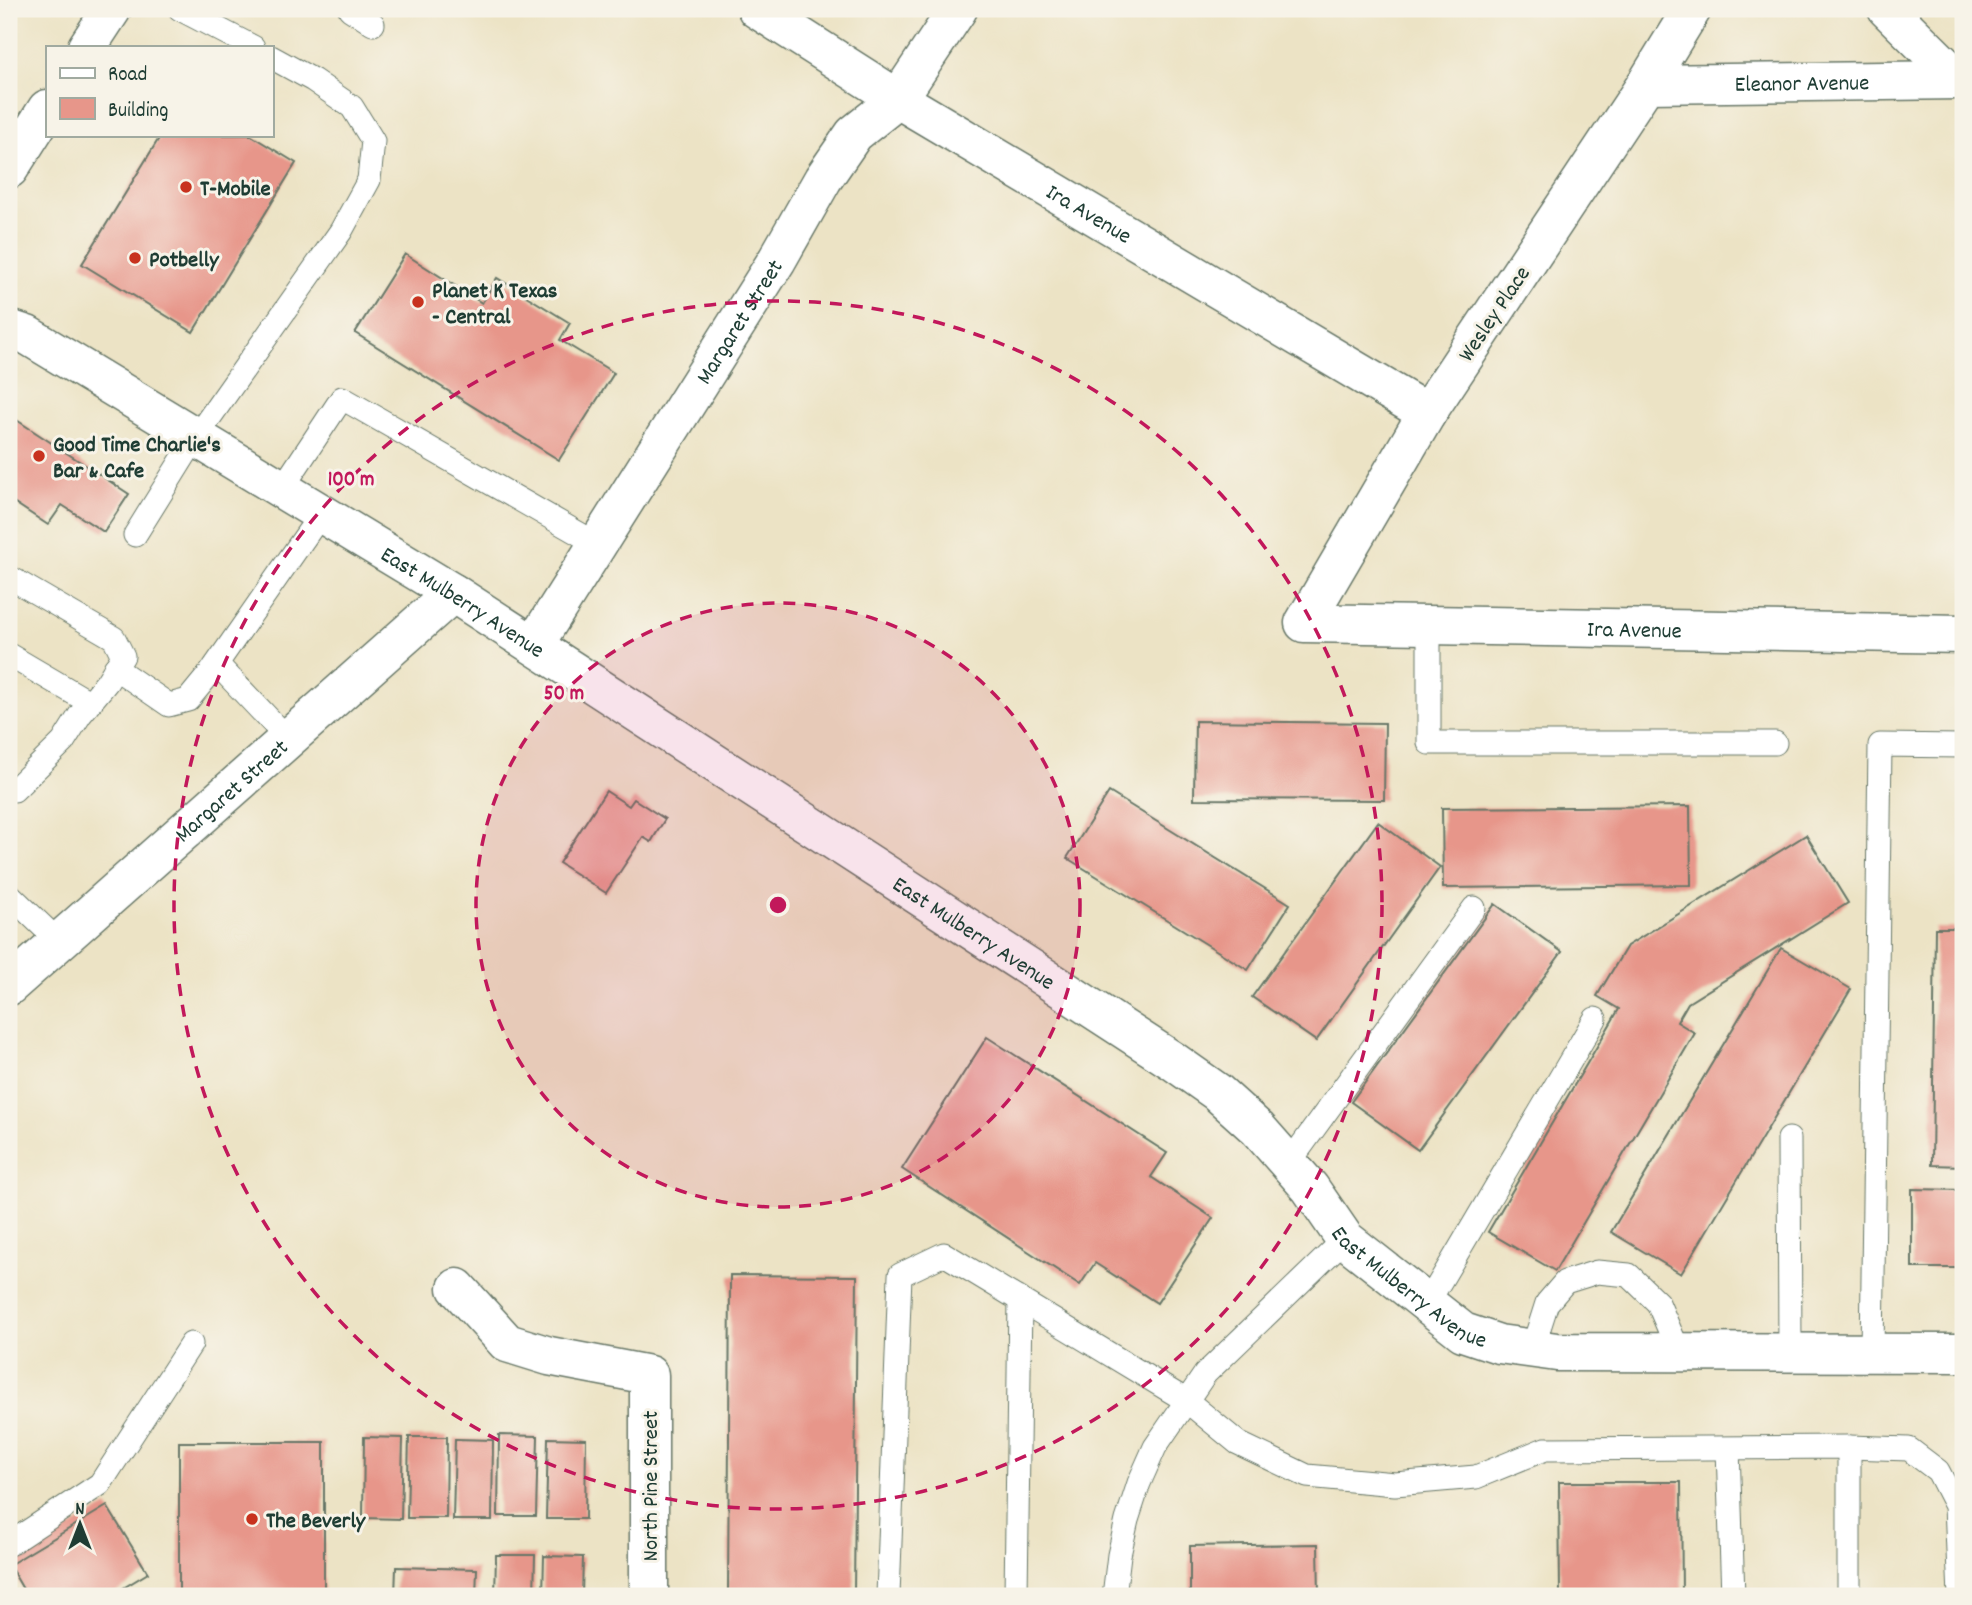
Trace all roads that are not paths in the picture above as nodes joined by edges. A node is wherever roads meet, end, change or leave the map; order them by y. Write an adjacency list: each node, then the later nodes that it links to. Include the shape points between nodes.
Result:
1 (112, 9): 9 (street)
2 (180, 9): 10 (lane)
3 (350, 9): 8 (lane)
4 (757, 9): 14 (street, Ira Avenue)
5 (958, 9): 14 (street, Margaret Street)
6 (1692, 9): 13 (street, Wesley Place)
7 (1887, 9): 12 (street, Eleanor Avenue)
8 (373, 24)
9 (89, 46)
10 (251, 46)
11 (273, 58): 19 (lane, via 352,107 373,141 369,180 341,231)
12 (1961, 80): 13 (street, Eleanor Avenue)
13 (1646, 84): 18 (street, Wesley Place)
14 (898, 99): 18 (street, Ira Avenue); 23 (street, Margaret Street, via 854,134 823,179 777,260)
15 (46, 111): 16 (street)
16 (9, 169)
17 (9, 329): 19 (street, East Mulberry Avenue, via 27,335)
18 (1427, 412): 26 (street, Wesley Place)
19 (196, 437): 20 (street, East Mulberry Avenue); 22 (lane)
20 (281, 489): 21 (street, East Mulberry Avenue); 23 (lane, via 342,398)
21 (321, 514): 25 (street, East Mulberry Avenue); 31 (lane)
22 (135, 535)
23 (597, 544): 29 (street, Margaret Street)
24 (9, 577): 32 (lane, via 114,638 122,656)
25 (453, 593): 29 (street, East Mulberry Avenue); 34 (street, Margaret Street)
26 (1304, 624): 27 (street, Ira Avenue)
27 (1429, 625): 28 (street, Ira Avenue); 35 (lane, via 1429,743)
28 (1963, 634)
29 (534, 645): 44 (street, East Mulberry Avenue, via 1173,1061 1238,1110)
30 (9, 655): 33 (lane)
31 (217, 664): 32 (lane, via 188,700 169,705); 34 (lane)
32 (115, 668): 33 (lane)
33 (89, 702): 37 (lane, via 63,742)
34 (288, 739): 40 (street, Margaret Street)
35 (1774, 743)
36 (1963, 746): 53 (lane, via 1880,745)
37 (10, 792)
38 (9, 894): 40 (lane)
39 (1474, 908): 44 (lane)
40 (59, 942): 41 (street, Margaret Street)
41 (9, 986)
42 (1595, 1019): 48 (lane)
43 (1789, 1139): 52 (lane)
44 (1289, 1163): 45 (street, East Mulberry Avenue)
45 (1345, 1239): 48 (street, East Mulberry Avenue); 55 (lane, via 1205,1374)
46 (457, 1288): 59 (street, North Pine Street, via 507,1343 649,1375)
47 (1020, 1299): 55 (lane); 60 (lane, via 944,1254 900,1275); 61 (lane)
48 (1427, 1304): 50 (street, East Mulberry Avenue, via 1463,1332)
49 (191, 1344): 58 (lane, via 100,1484)
50 (1532, 1350): 51 (street, East Mulberry Avenue); 51 (lane, via 1547,1303 1565,1282 1597,1272 1629,1275 1658,1303)
51 (1679, 1352): 52 (street, East Mulberry Avenue)
52 (1790, 1353): 53 (street, East Mulberry Avenue)
53 (1872, 1353): 54 (street, East Mulberry Avenue)
54 (1963, 1353)
55 (1186, 1401): 57 (lane, via 1238,1443 1307,1476 1395,1484 1476,1478 1545,1449); 62 (lane, via 1139,1483 1119,1555)
56 (1849, 1447): 57 (lane); 64 (lane); 65 (lane, via 1909,1449 1938,1471 1956,1506)
57 (1728, 1449): 63 (lane)
58 (9, 1544)
59 (649, 1596)
60 (888, 1596)
61 (1016, 1596)
62 (1114, 1596)
63 (1733, 1596)
64 (1849, 1596)
65 (1960, 1596)

